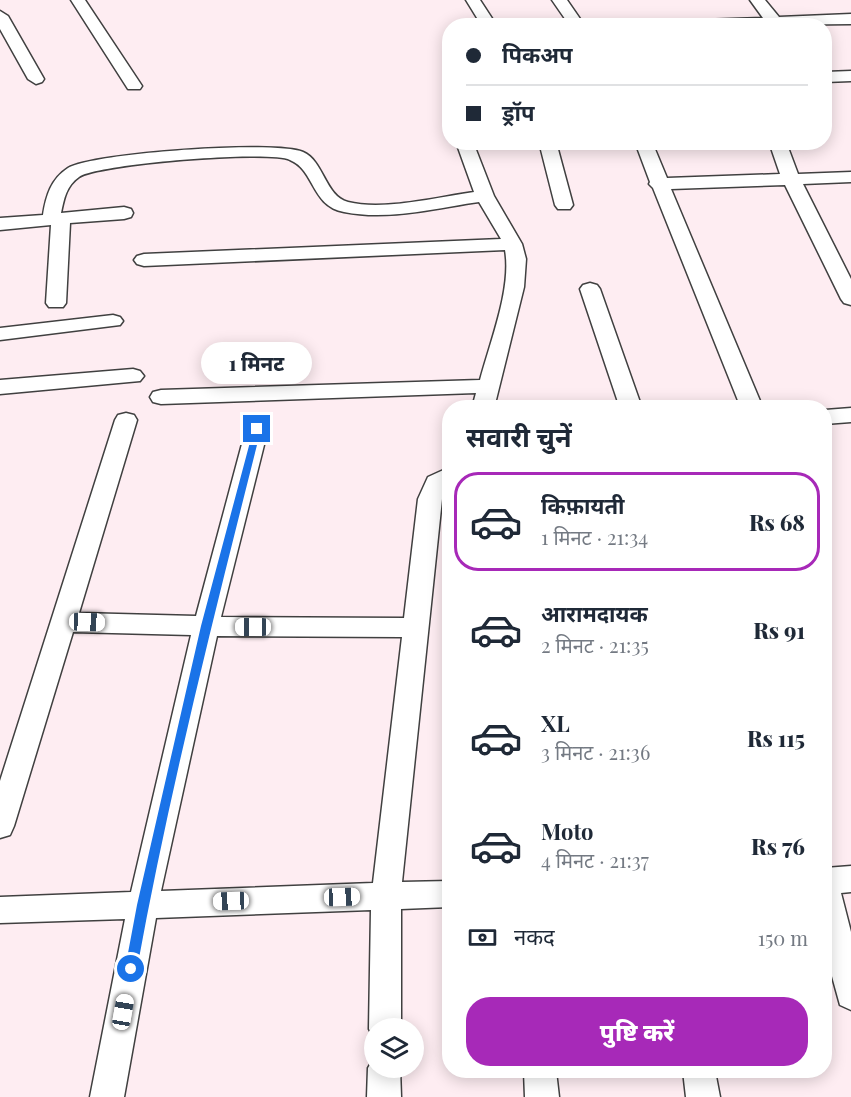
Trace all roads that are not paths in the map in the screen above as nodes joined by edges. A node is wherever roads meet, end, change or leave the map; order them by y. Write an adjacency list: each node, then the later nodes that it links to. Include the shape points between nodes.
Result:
1 (78, 0): 14 (street)
2 (473, 0): 6 (street)
3 (559, 0): 7 (street)
4 (757, 0): 8 (street)
5 (0, 16): 13 (street)
6 (485, 18)
7 (572, 18)
8 (772, 18)
9 (851, 19): 10 (street)
10 (832, 20)
11 (851, 76): 12 (street)
12 (832, 77)
13 (36, 79)
14 (134, 86)
15 (467, 150): 22 (street)
16 (548, 150): 23 (street)
17 (646, 150): 21 (street)
18 (780, 150): 20 (street)
19 (851, 177): 20 (street)
20 (791, 179): 21 (street); 30 (street)
21 (658, 184): 40 (street)
22 (485, 196): 25 (street, via 423,204 346,207 329,199 310,167 298,156 289,152 251,151 80,169 68,175 57,193); 27 (street)
23 (564, 205)
24 (124, 213): 25 (street)
25 (56, 219): 26 (street); 31 (street)
26 (0, 224)
27 (513, 244): 28 (street); 35 (street, via 513,287)
28 (144, 260)
29 (590, 289): 39 (street)
30 (851, 299)
31 (56, 303)
32 (113, 321): 33 (street)
33 (0, 334)
34 (133, 376): 36 (street)
35 (489, 386): 37 (street); 38 (street)
36 (0, 387)
37 (161, 397)
38 (485, 400)
39 (628, 400)
40 (750, 400)
41 (851, 415): 42 (street)
42 (832, 416)
43 (126, 420): 46 (street)
44 (257, 429): 47 (street)
45 (442, 480): 48 (street, via 436,483 430,499)
46 (63, 622): 47 (street); 49 (street)
47 (206, 626): 48 (street); 54 (street)
48 (416, 628): 53 (street)
49 (0, 826)
50 (851, 879): 51 (street)
51 (832, 880)
52 (442, 894): 53 (street)
53 (386, 895): 54 (street); 58 (street)
54 (143, 905): 55 (street); 62 (street)
55 (0, 910)
56 (832, 917): 57 (street)
57 (851, 995)
58 (385, 1018)
59 (384, 1078): 63 (street)
60 (541, 1078): 64 (street)
61 (700, 1078): 65 (street)
62 (107, 1097)
63 (384, 1097)
64 (542, 1097)
65 (703, 1097)

